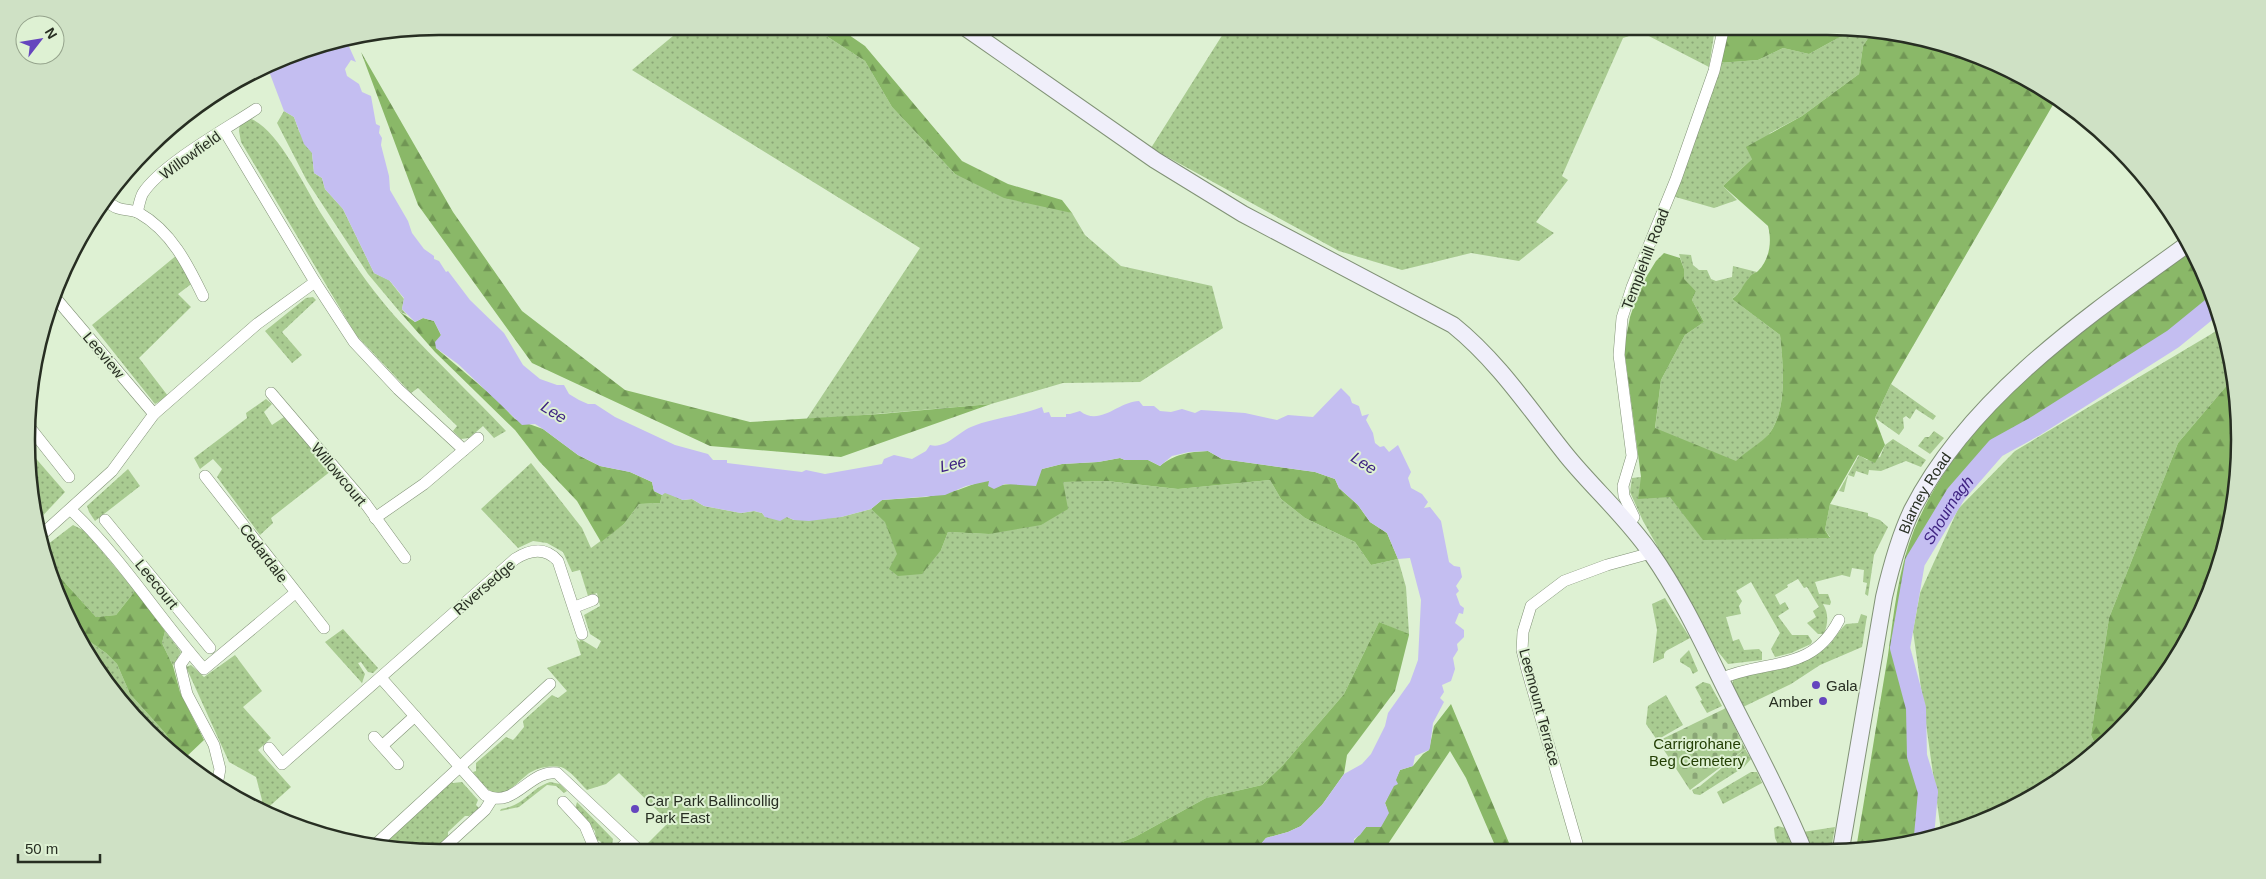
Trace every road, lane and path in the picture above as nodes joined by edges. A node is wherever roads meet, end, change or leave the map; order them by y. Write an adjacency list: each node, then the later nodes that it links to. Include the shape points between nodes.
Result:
1 (975, 35): 21 (main road, via 1088,115 1243,214 1453,325 1476,344 1508,379 1568,457)
2 (1722, 35): 21 (street, Templehill Road, via 1714,71 1622,318 1619,355 1632,456 1623,486 1634,517)
3 (256, 109): 4 (street, Willowfield)
4 (224, 130): 6 (street, Willowfield, via 162,174 142,194); 8 (street)
5 (111, 204): 6 (street, via 125,212)
6 (138, 212): 9 (street, via 155,225 182,255)
7 (2182, 248): 47 (main road, Blarney Road, via 2079,323 2021,375 1966,430 1928,481 1901,538 1884,597)
8 (315, 282): 12 (street, via 257,324); 15 (street, via 360,348 398,389)
9 (204, 296)
10 (59, 303): 12 (street, Leeview)
11 (271, 393): 19 (street, Willowcourt)
12 (154, 414): 18 (street, via 112,471)
13 (35, 434): 16 (street)
14 (478, 438): 15 (street)
15 (464, 450): 19 (street, via 424,484)
16 (69, 476)
17 (205, 476): 27 (street, Cedardale)
18 (71, 510): 22 (street); 26 (street)
19 (375, 518): 24 (street, Willowcourt)
20 (105, 520): 25 (street, Leecourt)
21 (1629, 524): 23 (main road)
22 (46, 531)
23 (1651, 553): 36 (main road, via 1690,619); 52 (street, Leemount Terrace, via 1564,581 1531,606 1523,632 1522,650 1527,670)
24 (405, 558)
25 (155, 581): 26 (street); 33 (street, Leecourt)
26 (143, 590): 34 (street)
27 (295, 593): 31 (street, Cedardale); 34 (street, via 204,669)
28 (593, 600): 29 (street)
29 (575, 607): 32 (street, Riversedge); 35 (street, Riversedge, via 554,557 534,550 525,553)
30 (1839, 620): 36 (street, via 1831,636 1804,656)
31 (324, 628)
32 (582, 634)
33 (210, 648)
34 (189, 652): 42 (street, via 180,664 187,694 214,745 220,769)
35 (381, 678): 38 (street); 39 (street, Riversedge, via 282,764)
36 (1720, 679): 53 (main road)
37 (550, 684): 41 (street)
38 (415, 716): 40 (street, via 378,741); 41 (street)
39 (269, 748)
40 (398, 764)
41 (461, 767): 43 (street, via 485,795); 45 (street)
42 (218, 778)
43 (492, 798): 46 (street, via 508,798 535,777 557,773); 48 (street, via 485,810)
44 (563, 802): 49 (street, via 585,826)
45 (381, 840)
46 (629, 841): 50 (street); 51 (street)
47 (1842, 843)
48 (447, 844)
49 (593, 844)
50 (625, 844)
51 (632, 844)
52 (1577, 844)
53 (1801, 844)

